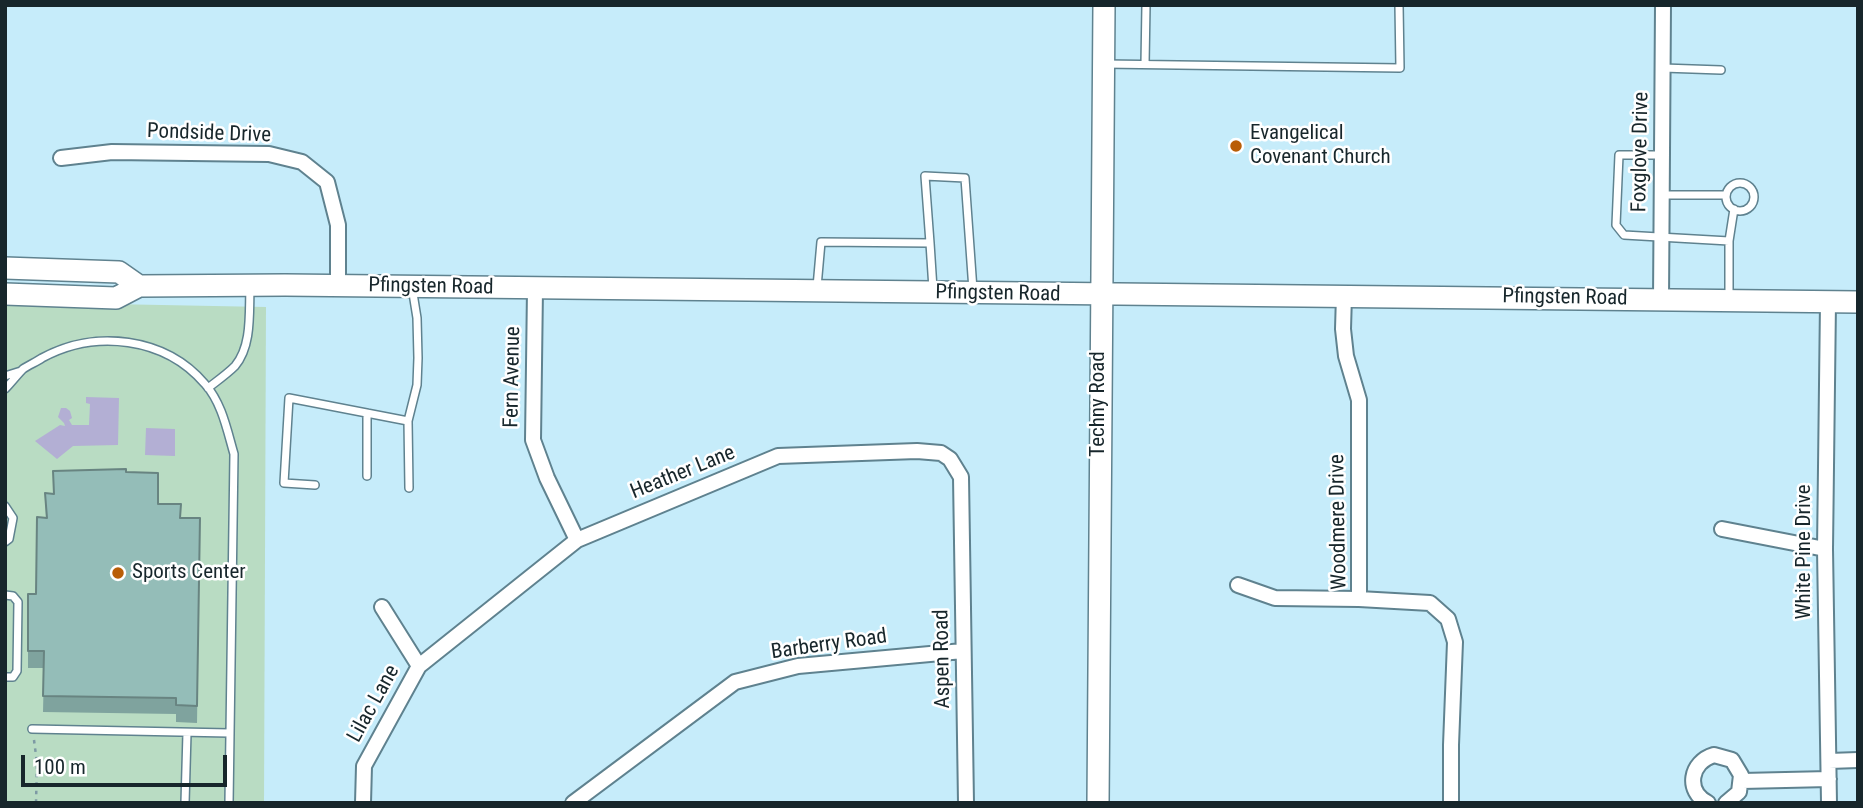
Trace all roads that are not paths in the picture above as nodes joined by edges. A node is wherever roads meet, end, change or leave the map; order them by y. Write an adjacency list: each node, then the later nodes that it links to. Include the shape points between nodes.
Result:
1 (1104, 5): 5 (main road, Techny Road)
2 (1146, 5): 6 (lane)
3 (1399, 5): 6 (lane, via 1400,68)
4 (1663, 5): 7 (street, Foxglove Drive)
5 (1104, 64): 6 (lane); 27 (main road, Techny Road)
6 (1145, 64)
7 (1663, 68): 8 (lane); 9 (street, Foxglove Drive)
8 (1721, 71)
9 (1661, 155): 11 (street, Foxglove Drive); 14 (lane, via 1619,155 1616,225 1624,236)
10 (61, 158): 20 (street, Pondside Drive, via 113,152 270,154 302,162 327,181 338,225)
11 (1661, 195): 12 (lane); 14 (street, Foxglove Drive)
12 (1726, 195): 13 (lane); 13 (lane, via 1738,183 1753,192 1747,208)
13 (1734, 209): 15 (lane)
14 (1661, 237): 15 (lane); 29 (street, Foxglove Drive)
15 (1729, 241): 30 (lane)
16 (930, 243): 23 (lane, via 821,242); 24 (lane); 26 (lane, via 925,176 965,178)
17 (5, 268): 19 (main road, Pfingsten Road, via 119,272)
18 (251, 285): 19 (main road, Pfingsten Road); 20 (main road, Pfingsten Road); 35 (lane, via 243,353)
19 (139, 286): 25 (main road, Pfingsten Road, via 116,298)
20 (338, 286): 21 (main road, Pfingsten Road)
21 (412, 287): 22 (main road, Pfingsten Road); 38 (lane, via 418,358)
22 (535, 289): 23 (main road, Pfingsten Road); 45 (street, Fern Avenue, via 533,440)
23 (816, 292): 24 (main road, Pfingsten Road)
24 (933, 293): 26 (main road, Pfingsten Road)
25 (5, 294)
26 (973, 294): 27 (main road, Pfingsten Road)
27 (1100, 295): 28 (main road, Pfingsten Road); 67 (main road, Techny Road)
28 (1344, 295): 29 (main road, Pfingsten Road); 50 (street, Woodmere Drive, via 1346,356 1359,400)
29 (1661, 300): 30 (main road, Pfingsten Road)
30 (1729, 300): 31 (main road, Pfingsten Road)
31 (1828, 302): 32 (main road, Pfingsten Road); 47 (street, White Pine Drive)
32 (1858, 302)
33 (22, 371): 34 (lane); 35 (lane, via 56,351 89,342 125,342 160,350 181,361); 36 (lane)
34 (5, 376)
35 (208, 388): 57 (lane, via 222,412 233,454)
36 (5, 389)
37 (367, 413): 38 (lane); 39 (lane); 40 (lane, via 289,398 284,483)
38 (408, 421): 41 (lane)
39 (367, 476)
40 (314, 485)
41 (409, 488)
42 (5, 506): 46 (lane, via 13,517)
43 (962, 514): 45 (street, Heather Lane, via 961,477 941,453 778,456); 52 (street, Aspen Road)
44 (1721, 529): 47 (street)
45 (577, 540): 53 (street, Heather Lane)
46 (5, 542)
47 (1825, 549): 59 (street, White Pine Drive)
48 (1238, 585): 50 (street, via 1275,598)
49 (5, 596): 54 (lane, via 18,602 17,671 13,677)
50 (1359, 599): 68 (street, Woodmere Drive, via 1430,603 1448,619 1455,642)
51 (382, 607): 53 (street)
52 (963, 650): 65 (street, Barberry Road, via 798,666 735,682); 66 (street, Aspen Road)
53 (419, 666): 64 (street, Lilac Lane, via 364,766)
54 (5, 677)
55 (32, 729): 56 (lane)
56 (187, 733): 57 (lane); 62 (lane)
57 (229, 733): 63 (lane)
58 (1858, 760): 59 (street)
59 (1829, 761): 60 (street, White Pine Drive)
60 (1829, 779): 61 (street); 71 (street, White Pine Drive)
61 (1742, 781): 69 (street, via 1736,764 1726,757 1714,755 1703,760 1693,781 1699,797); 70 (street, via 1739,792)
62 (186, 803)
63 (229, 803)
64 (363, 803)
65 (573, 803)
66 (966, 803)
67 (1098, 803)
68 (1451, 803)
69 (1708, 803)
70 (1726, 803)
71 (1829, 803)

